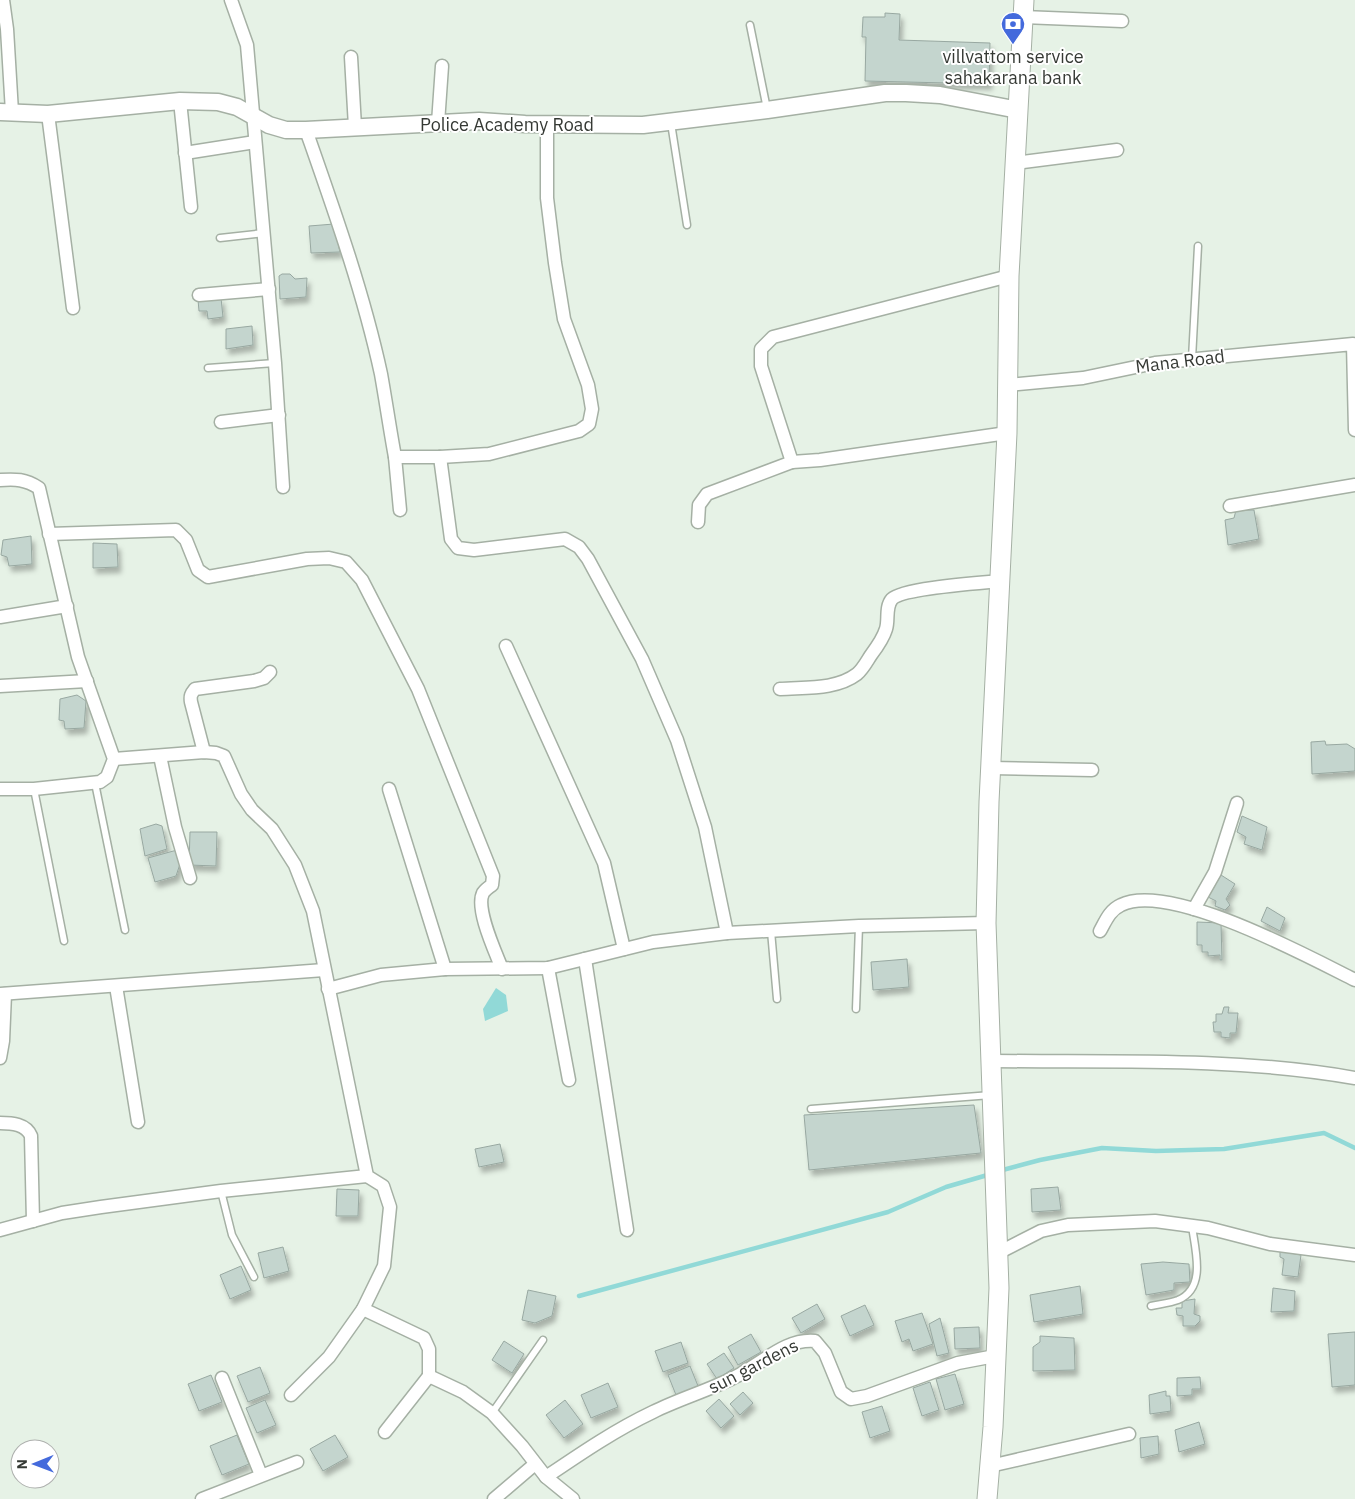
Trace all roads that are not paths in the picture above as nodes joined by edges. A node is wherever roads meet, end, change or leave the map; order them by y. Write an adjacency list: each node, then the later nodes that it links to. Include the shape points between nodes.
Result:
1 (3, 0): 11 (street, via 7,29)
2 (231, 0): 13 (street, via 247,45)
3 (1024, 9): 4 (street); 10 (main road)
4 (1122, 22)
5 (750, 25): 9 (lane)
6 (351, 57): 17 (street)
7 (442, 66): 15 (street)
8 (180, 101): 12 (street, Police Academy Road); 13 (street, Police Academy Road, via 218,102); 21 (street)
9 (767, 110): 10 (street, Police Academy Road, via 906,93 940,95); 14 (street, Police Academy Road)
10 (1018, 110): 22 (main road)
11 (6, 112): 12 (street, Police Academy Road)
12 (48, 114): 31 (street)
13 (253, 116): 18 (street, Police Academy Road, via 286,130); 19 (street)
14 (671, 121): 16 (street, Police Academy Road, via 643,125); 24 (lane)
15 (438, 123): 16 (street, Police Academy Road); 17 (street, Police Academy Road)
16 (548, 124): 41 (street, via 547,198 555,263 564,319 588,385 592,410 589,424 580,431 489,454)
17 (355, 127): 18 (street, Police Academy Road)
18 (306, 130): 40 (street, via 360,296 380,374)
19 (255, 142): 21 (street); 25 (street)
20 (1116, 150): 22 (street)
21 (185, 153): 23 (street)
22 (1015, 163): 28 (main road)
23 (191, 207)
24 (687, 225)
25 (264, 233): 26 (lane); 29 (street)
26 (220, 238)
27 (1198, 246): 32 (lane)
28 (1009, 276): 35 (main road); 42 (street, via 773,337 761,349 760,366)
29 (269, 289): 30 (street); 33 (street)
30 (199, 295)
31 (73, 308)
32 (1192, 359): 35 (street, Mana Road, via 1140,365 1083,378); 38 (street, Mana Road, via 1354,344)
33 (276, 363): 34 (lane); 36 (street)
34 (208, 368)
35 (1008, 385): 39 (main road)
36 (279, 415): 37 (street); 45 (street)
37 (221, 422)
38 (1355, 430)
39 (1007, 433): 42 (street); 50 (main road)
40 (395, 457): 41 (street); 47 (street)
41 (440, 458): 75 (street, via 450,539 458,548 474,550 565,539 579,547 588,559 642,659 677,740 705,827)
42 (792, 462): 48 (street, via 707,494 700,505)
43 (0, 480): 49 (street, via 28,481 39,488)
44 (1355, 485): 46 (street)
45 (283, 487)
46 (1230, 506)
47 (400, 510)
48 (698, 522)
49 (49, 534): 51 (street); 81 (street, via 176,530 186,540 198,570 208,577 307,559 329,558 346,562 362,580 418,689 493,876 492,885 484,892 481,902 483,918)
50 (1001, 581): 57 (street, via 902,594 892,599 888,606 886,628 880,643 859,673 844,682); 61 (main road)
51 (67, 606): 52 (street); 55 (street, via 78,657)
52 (0, 617)
53 (506, 646): 77 (street, via 604,863)
54 (270, 672): 58 (street, via 254,681 195,689 190,695)
55 (87, 681): 56 (street); 60 (street)
56 (0, 686)
57 (780, 689)
58 (204, 752): 59 (street); 82 (street, via 224,756 241,794 272,829 295,865 313,911)
59 (160, 756): 60 (street); 68 (street, via 174,827)
60 (114, 759): 63 (street, via 107,777)
61 (991, 768): 62 (street); 70 (main road)
62 (1092, 770)
63 (94, 783): 65 (street); 72 (lane)
64 (0, 789): 65 (street)
65 (34, 789): 76 (lane)
66 (389, 789): 80 (street)
67 (1238, 803): 69 (street, via 1215,872)
68 (190, 878)
69 (1194, 909): 74 (street, via 1166,902 1137,900 1122,904 1110,913); 83 (street, via 1293,948)
70 (986, 923): 71 (street); 90 (main road)
71 (858, 926): 73 (street); 88 (lane)
72 (126, 930)
73 (771, 931): 75 (street); 87 (lane)
74 (1100, 931)
75 (727, 933): 77 (street)
76 (64, 941)
77 (624, 949): 78 (street)
78 (585, 959): 79 (street); 102 (street)
79 (548, 968): 81 (street); 92 (street)
80 (445, 969): 81 (street); 85 (street, via 381,975)
81 (502, 969)
82 (324, 970): 84 (street); 85 (street)
83 (1355, 980)
84 (116, 986): 86 (street); 95 (street)
85 (328, 989): 97 (street)
86 (2, 994): 89 (street)
87 (777, 999)
88 (856, 1010)
89 (0, 1058)
90 (991, 1061): 91 (street, via 1204,1063 1273,1067); 93 (main road)
91 (1355, 1078)
92 (569, 1080)
93 (992, 1095): 94 (lane); 103 (main road)
94 (811, 1109)
95 (138, 1122)
96 (0, 1123): 99 (street, via 22,1127 31,1136)
97 (367, 1176): 98 (street); 107 (street, via 383,1186 390,1207 384,1266)
98 (221, 1191): 99 (street, via 72,1211); 105 (lane, via 232,1235)
99 (33, 1221): 101 (street)
100 (1192, 1226): 103 (street, via 1155,1221 1068,1225 1041,1231); 104 (street, via 1270,1244); 106 (lane, via 1196,1283 1178,1300)
101 (0, 1230)
102 (627, 1230)
103 (998, 1253): 109 (main road)
104 (1355, 1255)
105 (254, 1276)
106 (1151, 1306)
107 (363, 1309): 110 (street, via 424,1338 429,1349); 112 (street, via 329,1357)
108 (543, 1340): 113 (lane)
109 (995, 1356): 118 (main road); 120 (street, sun gardens, via 958,1362 851,1399 841,1392 825,1353 815,1341 804,1340 735,1378 653,1412)
110 (429, 1376): 113 (street, via 463,1392); 114 (street)
111 (222, 1378): 119 (street)
112 (290, 1395)
113 (492, 1413): 117 (street)
114 (385, 1432)
115 (1128, 1434): 118 (street)
116 (297, 1462): 119 (street)
117 (536, 1464): 120 (street); 122 (street)
118 (990, 1466): 124 (main road)
119 (261, 1475): 121 (street)
120 (546, 1477): 123 (street)
121 (202, 1499)
122 (494, 1499)
123 (573, 1499)
124 (987, 1499)

